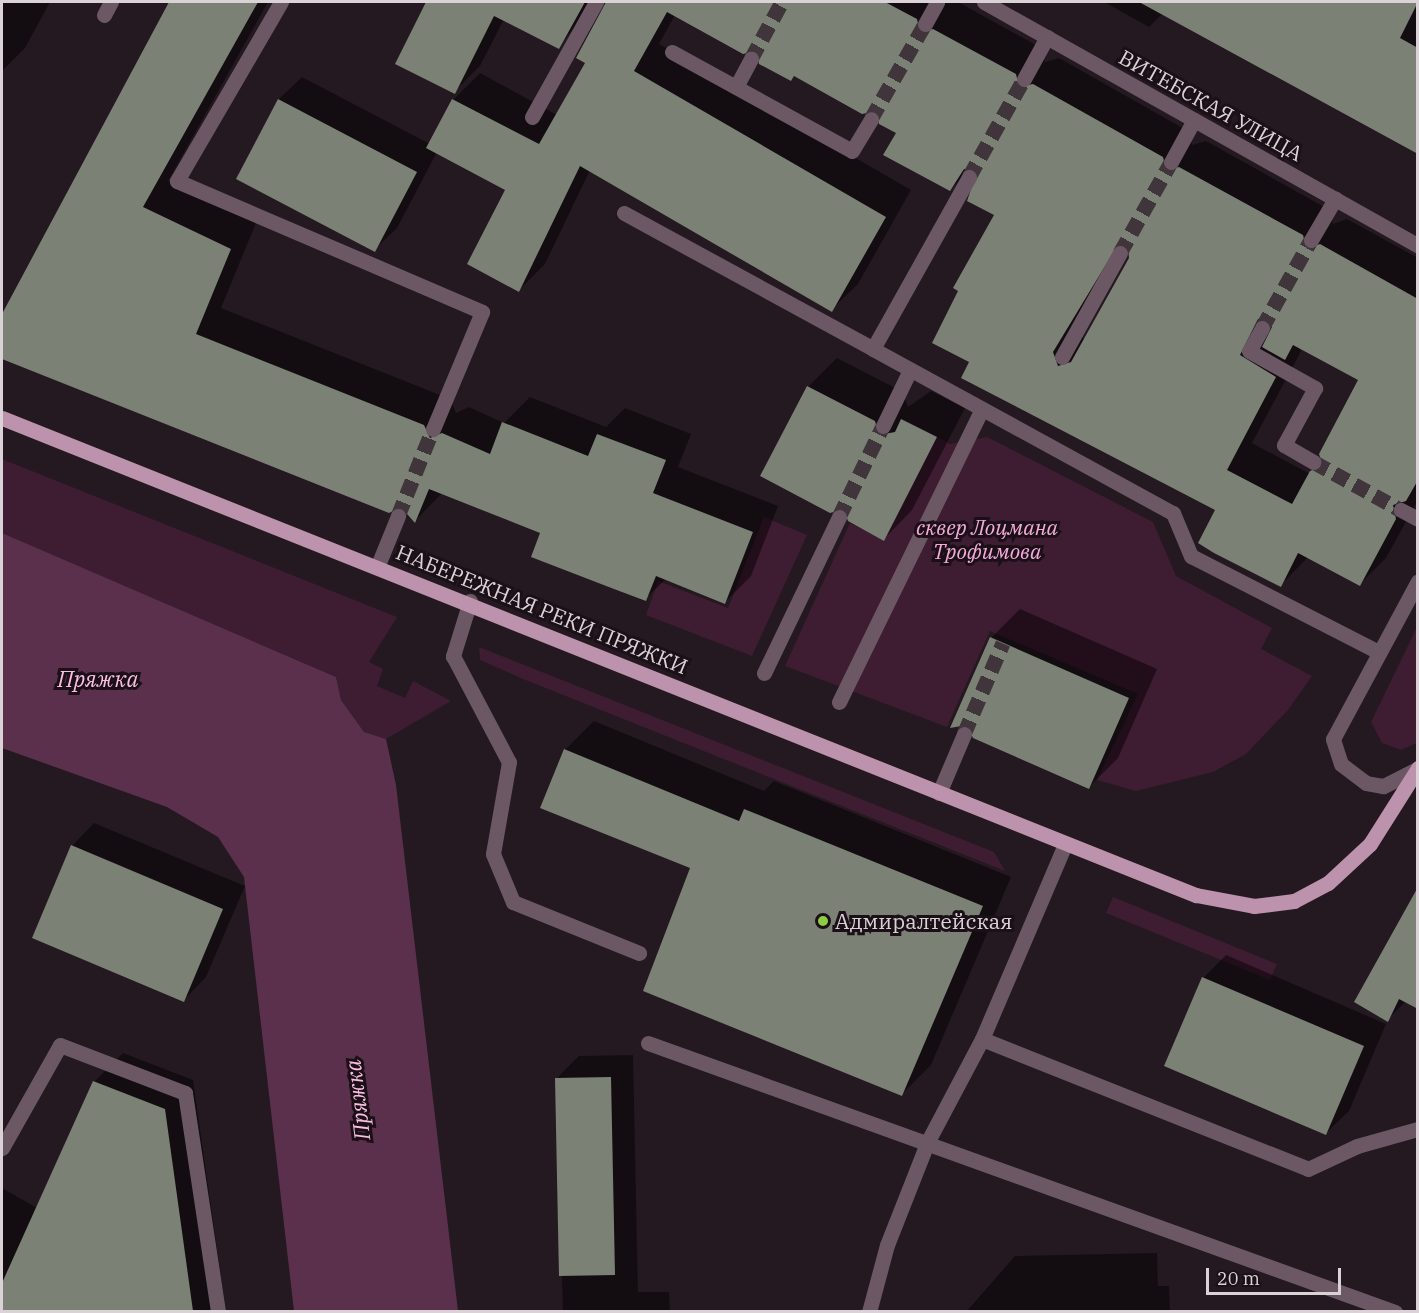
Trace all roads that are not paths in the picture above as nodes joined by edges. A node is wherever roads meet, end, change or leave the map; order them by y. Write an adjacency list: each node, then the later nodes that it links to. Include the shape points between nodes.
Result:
1 (281, 2): 28 (street, via 177,181 482,312)
2 (596, 2): 11 (street)
3 (937, 2): 5 (street)
4 (989, 3): 6 (street, ВИТЕБСКАЯ УЛИЦА)
5 (925, 24)
6 (1047, 37): 9 (street); 13 (street, ВИТЕБСКАЯ УЛИЦА)
7 (672, 52): 10 (street)
8 (751, 59): 10 (street)
9 (1024, 79)
10 (736, 87): 12 (street, via 852,152)
11 (532, 117)
12 (871, 119)
13 (1194, 120): 14 (street); 16 (street, ВИТЕБСКАЯ УЛИЦА)
14 (1171, 162)
15 (969, 177): 22 (street)
16 (1335, 199): 18 (street); 19 (street, ВИТЕБСКАЯ УЛИЦА)
17 (624, 213): 22 (street)
18 (1311, 240)
19 (1418, 246)
20 (1120, 253): 23 (street)
21 (1262, 328): 29 (street, via 1249,351 1315,388 1284,445)
22 (873, 349): 24 (street)
23 (1062, 357)
24 (910, 370): 25 (street); 27 (street)
25 (982, 409): 37 (street, via 1173,513 1191,556); 39 (street)
26 (2, 418): 34 (main road, НАБЕРЕЖНАЯ РЕКИ ПРЯЖКИ)
27 (883, 426)
28 (433, 429)
29 (1314, 462)
30 (1401, 510): 33 (street)
31 (398, 516): 34 (street)
32 (839, 517): 38 (street)
33 (1418, 519)
34 (378, 565): 36 (main road, НАБЕРЕЖНАЯ РЕКИ ПРЯЖКИ)
35 (1418, 581): 37 (street)
36 (470, 601): 42 (main road, НАБЕРЕЖНАЯ РЕКИ ПРЯЖКИ); 44 (street, via 453,656 509,762 492,854 513,902)
37 (1379, 652): 41 (street, via 1339,724 1334,752 1341,765 1366,783 1383,786)
38 (764, 673)
39 (839, 702)
40 (964, 734): 42 (street)
41 (1417, 769): 43 (main road, НАБЕРЕЖНАЯ РЕКИ ПРЯЖКИ, via 1370,844 1328,883 1294,901 1254,906 1196,895)
42 (939, 793): 43 (main road, НАБЕРЕЖНАЯ РЕКИ ПРЯЖКИ)
43 (1065, 844): 45 (street)
44 (639, 953)
45 (982, 1039): 47 (street, via 1308,1169 1357,1146); 48 (street)
46 (648, 1043): 48 (street)
47 (1418, 1129)
48 (928, 1141): 51 (street, via 887,1245); 52 (street)
49 (2, 1148): 50 (street, via 60,1045 185,1092)
50 (218, 1311)
51 (869, 1311)
52 (1395, 1311)

